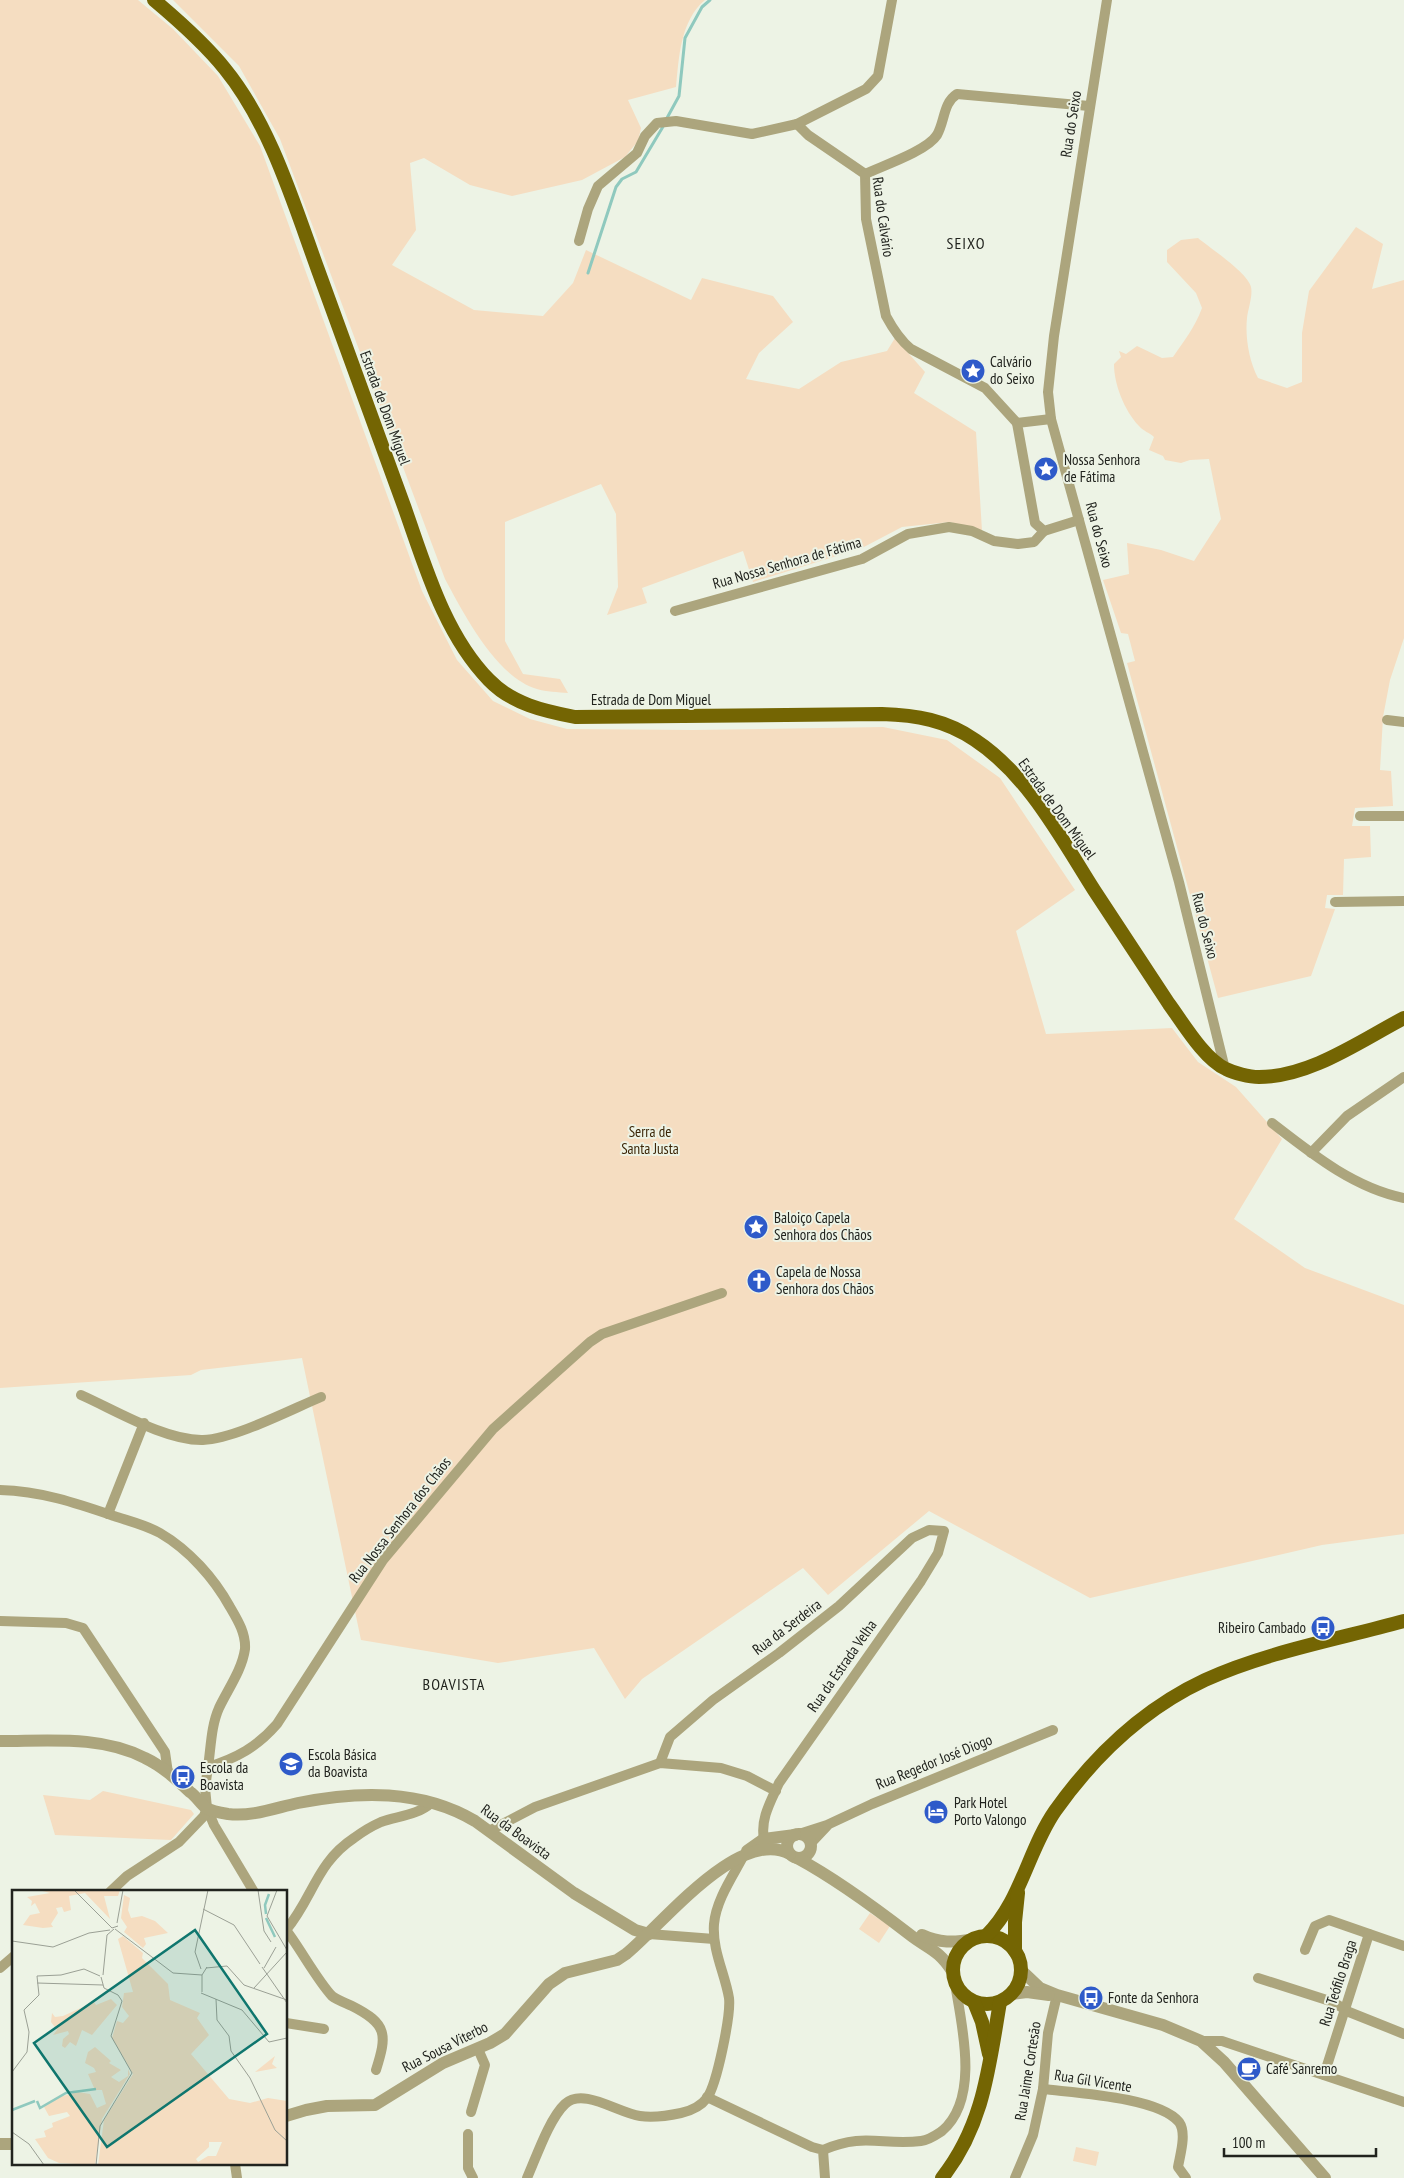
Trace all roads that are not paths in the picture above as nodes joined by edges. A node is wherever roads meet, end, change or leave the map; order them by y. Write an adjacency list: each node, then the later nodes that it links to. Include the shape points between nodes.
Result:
1 (154, 0): 20 (main road, Estrada de Dom Miguel, via 226,70 269,144 301,222 433,587 466,652 489,681 507,696 544,711 575,717 915,715 975,739 997,756 1021,782 1060,835 1182,1022 1205,1053)
2 (892, 0): 5 (street, via 878,76 866,89)
3 (1107, 0): 4 (street, Rua do Seixo)
4 (1089, 106): 6 (street, via 957,94 950,99 937,135 927,145); 8 (street, Rua do Seixo, via 1054,336 1048,392)
5 (796, 124): 6 (street, Rua do Calvário); 7 (street, via 752,134 676,121 657,123 645,136 637,153 598,186)
6 (864, 174): 9 (street, Rua do Calvário, via 866,220 886,316 892,327 911,349 985,388)
7 (579, 241)
8 (1051, 419): 9 (street); 10 (street, Rua do Seixo)
9 (1016, 423): 11 (street, via 1035,523)
10 (1079, 520): 11 (street, Rua Nossa Senhora de Fátima); 20 (street, Rua do Seixo, via 1179,882)
11 (1044, 531): 12 (street, Rua Nossa Senhora de Fátima, via 1034,542 1018,544 994,541 972,531 949,527 908,534 862,559)
12 (676, 611)
13 (1387, 720): 14 (street)
14 (1404, 722)
15 (1360, 816): 16 (street)
16 (1404, 816)
17 (1404, 901): 18 (street)
18 (1335, 902)
19 (1404, 1018): 20 (main road, Estrada de Dom Miguel, via 1301,1072 1256,1077)
20 (1225, 1069)
21 (1404, 1076): 23 (street, via 1347,1116)
22 (1272, 1122): 23 (street)
23 (1311, 1153): 24 (street, via 1345,1175 1387,1195)
24 (1404, 1198)
25 (722, 1293): 39 (street, Rua Nossa Senhora dos Chãos, via 602,1334 493,1429 383,1560 277,1724 266,1737 234,1759)
26 (82, 1395): 28 (street)
27 (321, 1398): 28 (street, via 214,1439 177,1436)
28 (144, 1423): 30 (street)
29 (0, 1490): 30 (street, via 38,1492)
30 (108, 1514): 39 (street, via 160,1533 181,1549 218,1584 244,1634 241,1665 213,1727)
31 (944, 1531): 38 (street, Rua da Serdeira, via 929,1530 912,1538 839,1606 713,1700 670,1737); 41 (street, Rua da Estrada Velha, via 938,1553 920,1581 792,1762)
32 (1404, 1621): 55 (main road, via 1229,1670 1156,1708 1120,1736 1076,1782 1041,1834)
33 (0, 1622): 35 (street, via 66,1623 82,1628)
34 (1053, 1730): 45 (street, Rua Regedor José Diogo)
35 (156, 1740): 37 (street, via 156,1748); 40 (street, via 165,1752)
36 (0, 1741): 37 (street, via 79,1741 122,1747)
37 (146, 1758): 40 (street)
38 (660, 1763): 41 (street, via 722,1768); 46 (street, via 543,1804)
39 (208, 1767): 43 (street)
40 (168, 1772): 43 (street)
41 (776, 1791): 44 (street, Rua da Estrada Velha)
42 (431, 1803): 43 (street, Rua da Boavista, via 403,1796 360,1795 243,1815); 46 (street, Rua da Boavista, via 463,1814); 59 (street, via 423,1811 378,1823 342,1847 315,1880 300,1913)
43 (207, 1808): 56 (street, via 204,1816 179,1842 127,1876); 57 (street)
44 (765, 1818): 48 (street, via 771,1831); 49 (street, Rua da Estrada Velha)
45 (827, 1825): 47 (street, Rua Regedor José Diogo); 50 (street, Rua Regedor José Diogo)
46 (489, 1831): 61 (street, Rua da Boavista, via 574,1893 635,1930)
47 (797, 1834): 48 (street); 50 (street, via 806,1837); 53 (street, via 787,1843)
48 (781, 1836): 49 (street)
49 (761, 1837): 51 (street); 52 (street)
50 (810, 1847): 53 (street, via 804,1857); 54 (street, via 818,1867)
51 (777, 1849): 52 (street, via 757,1850); 53 (street)
52 (744, 1855): 61 (street, via 721,1867); 64 (street, via 722,1896 714,1923)
53 (793, 1856): 54 (street)
54 (830, 1880): 58 (street)
55 (1019, 1885): 63 (main road, via 1002,1918); 66 (main road)
56 (112, 1890)
57 (253, 1890)
58 (895, 1923): 63 (street, via 934,1940 956,1942); 71 (street, via 934,1949)
59 (288, 1928)
60 (288, 1933): 83 (street, via 333,1996 375,2020 384,2036)
61 (649, 1934): 64 (street, Rua da Boavista); 81 (street, Rua Sousa Viterbo, via 617,1960 565,1972 505,2034)
62 (1369, 1934): 65 (street, Rua Teófilo Braga); 67 (street, via 1329,1920 1315,1926); 76 (street, Rua Teófilo Braga)
63 (979, 1937): 66 (main road, via 1006,1941); 71 (main road, via 958,1952)
64 (714, 1939): 86 (street, via 729,2000 726,2031)
65 (1404, 1946)
66 (1015, 1950): 70 (main road)
67 (1304, 1950)
68 (12, 1958): 69 (street)
69 (2, 1966)
70 (1021, 1970): 73 (street, via 1040,1988); 74 (main road, via 1019,1983)
71 (954, 1978): 75 (main road, via 963,1995); 91 (street, via 966,2063 959,2106 950,2123 922,2141 863,2139)
72 (1258, 1978): 76 (street)
73 (1056, 1996): 74 (street, via 1026,1992); 80 (street, via 1163,2025); 85 (street, Rua Jaime Cortesão, via 1048,2033)
74 (1006, 1998): 75 (main road, via 987,2005); 82 (main road)
75 (974, 2002): 82 (main road)
76 (1345, 2008): 79 (street); 84 (street, Rua Teófilo Braga)
77 (288, 2023): 78 (street)
78 (324, 2029)
79 (1404, 2034)
80 (1201, 2041): 84 (street, via 1222,2040); 98 (street, via 1224,2062)
81 (478, 2049): 88 (street, via 485,2065); 89 (street, Rua Sousa Viterbo, via 443,2063 375,2105 327,2106)
82 (990, 2056): 95 (main road, via 986,2090 972,2131)
83 (376, 2070)
84 (1324, 2075): 87 (street)
85 (1043, 2089): 96 (street, Rua Jaime Cortesão, via 1032,2135); 97 (street, Rua Gil Vicente, via 1119,2098 1163,2111 1179,2123 1183,2136 1178,2167)
86 (707, 2098): 91 (street); 93 (street, via 687,2112 659,2117 627,2113 592,2099 577,2097 565,2104 553,2122)
87 (1404, 2102)
88 (471, 2112)
89 (288, 2115)
90 (468, 2134): 92 (street, via 468,2168)
91 (823, 2150): 94 (street)
92 (473, 2178)
93 (526, 2178)
94 (825, 2178)
95 (942, 2178)
96 (1015, 2178)
97 (1186, 2178)
98 (1325, 2178)

